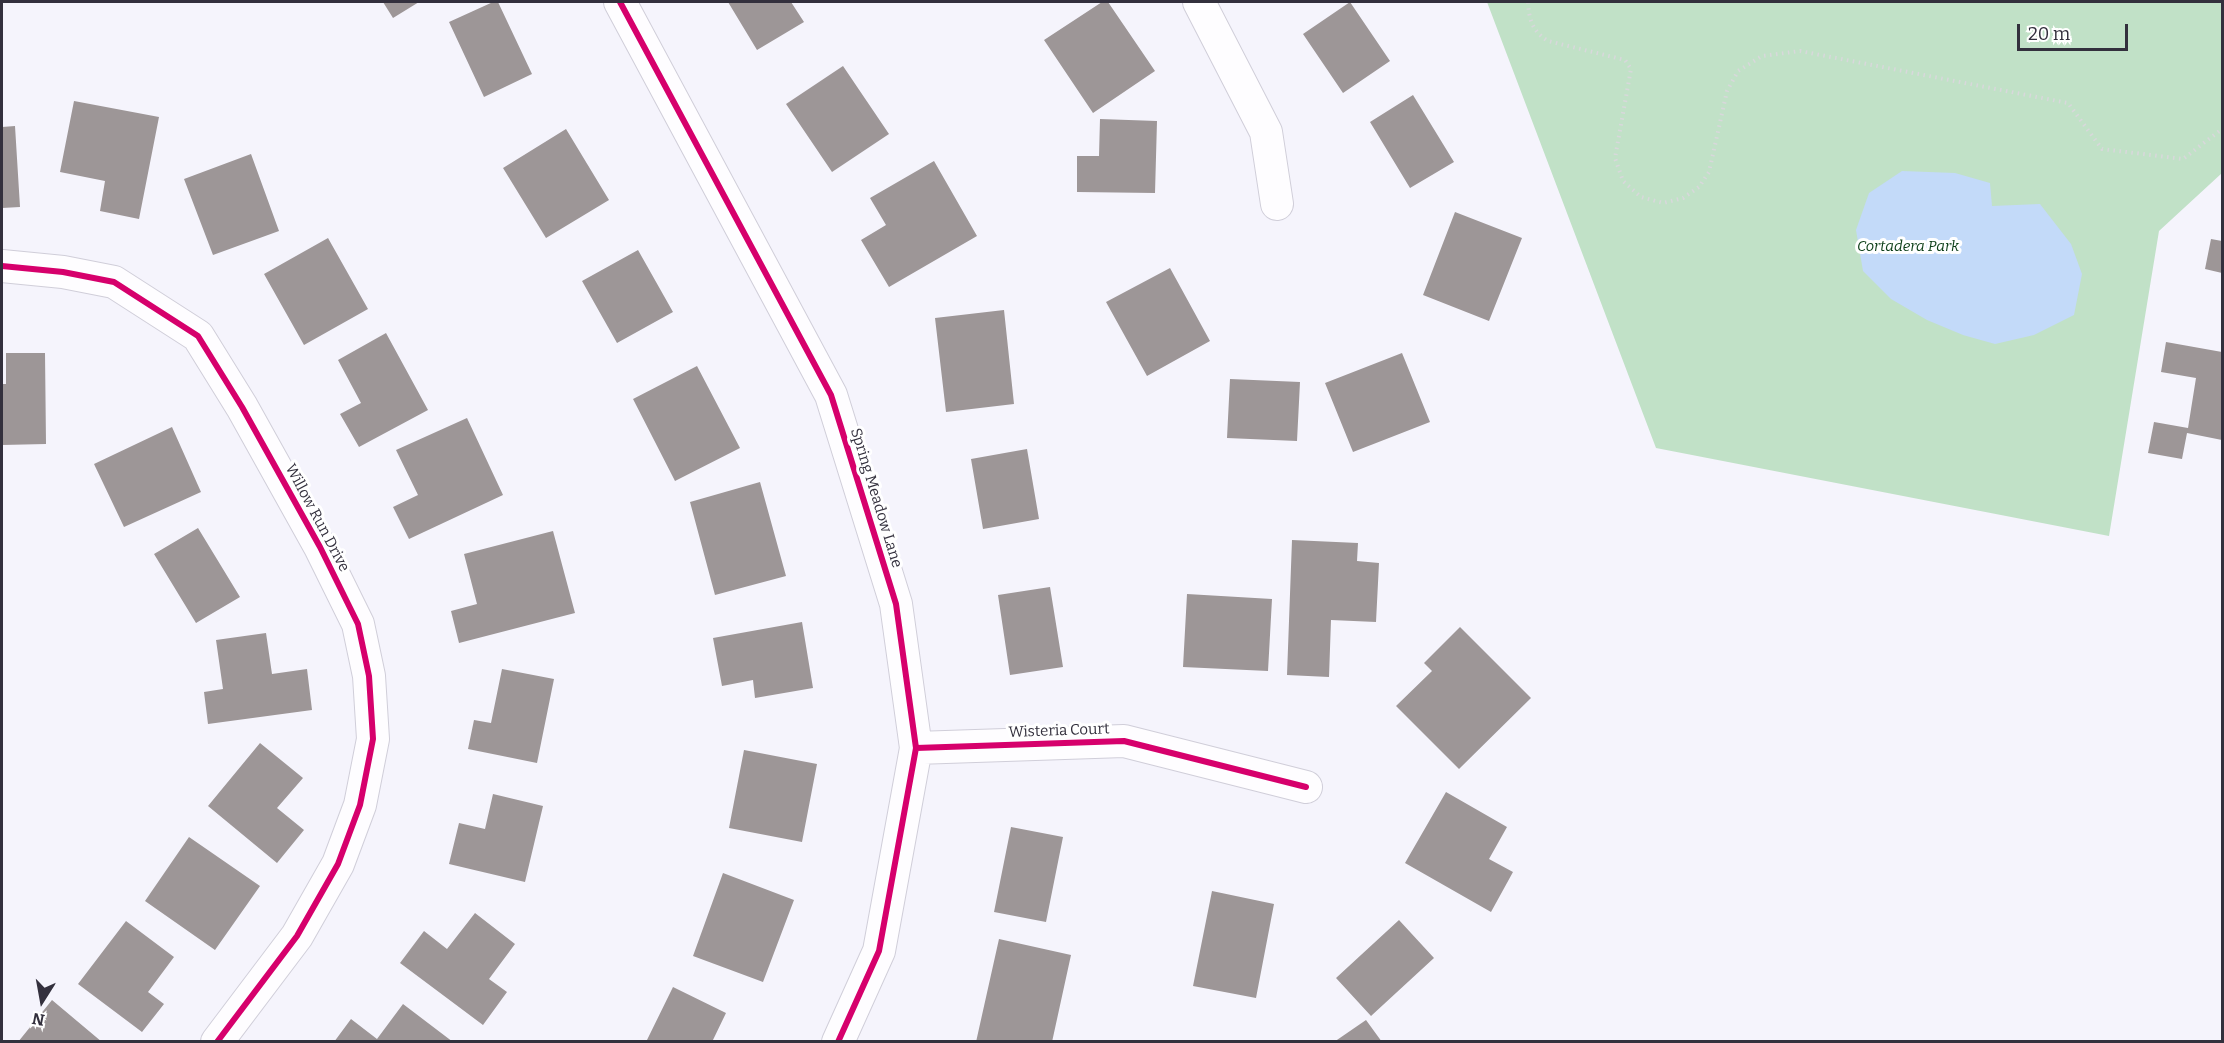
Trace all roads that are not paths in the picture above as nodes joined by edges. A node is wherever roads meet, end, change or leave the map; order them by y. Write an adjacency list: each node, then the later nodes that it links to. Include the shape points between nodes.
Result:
1 (620, 2): 5 (street, Spring Meadow Lane, via 831,395 896,604)
2 (1199, 2): 3 (street, via 1266,132)
3 (1276, 204)
4 (2, 266): 7 (street, Willow Run Drive, via 114,282 198,336 259,437 358,624 369,676 372,739 360,805 338,864 297,936)
5 (916, 748): 6 (street, Wisteria Court, via 1124,741); 8 (street, Spring Meadow Lane, via 879,951)
6 (1306, 787)
7 (217, 1041)
8 (838, 1041)

